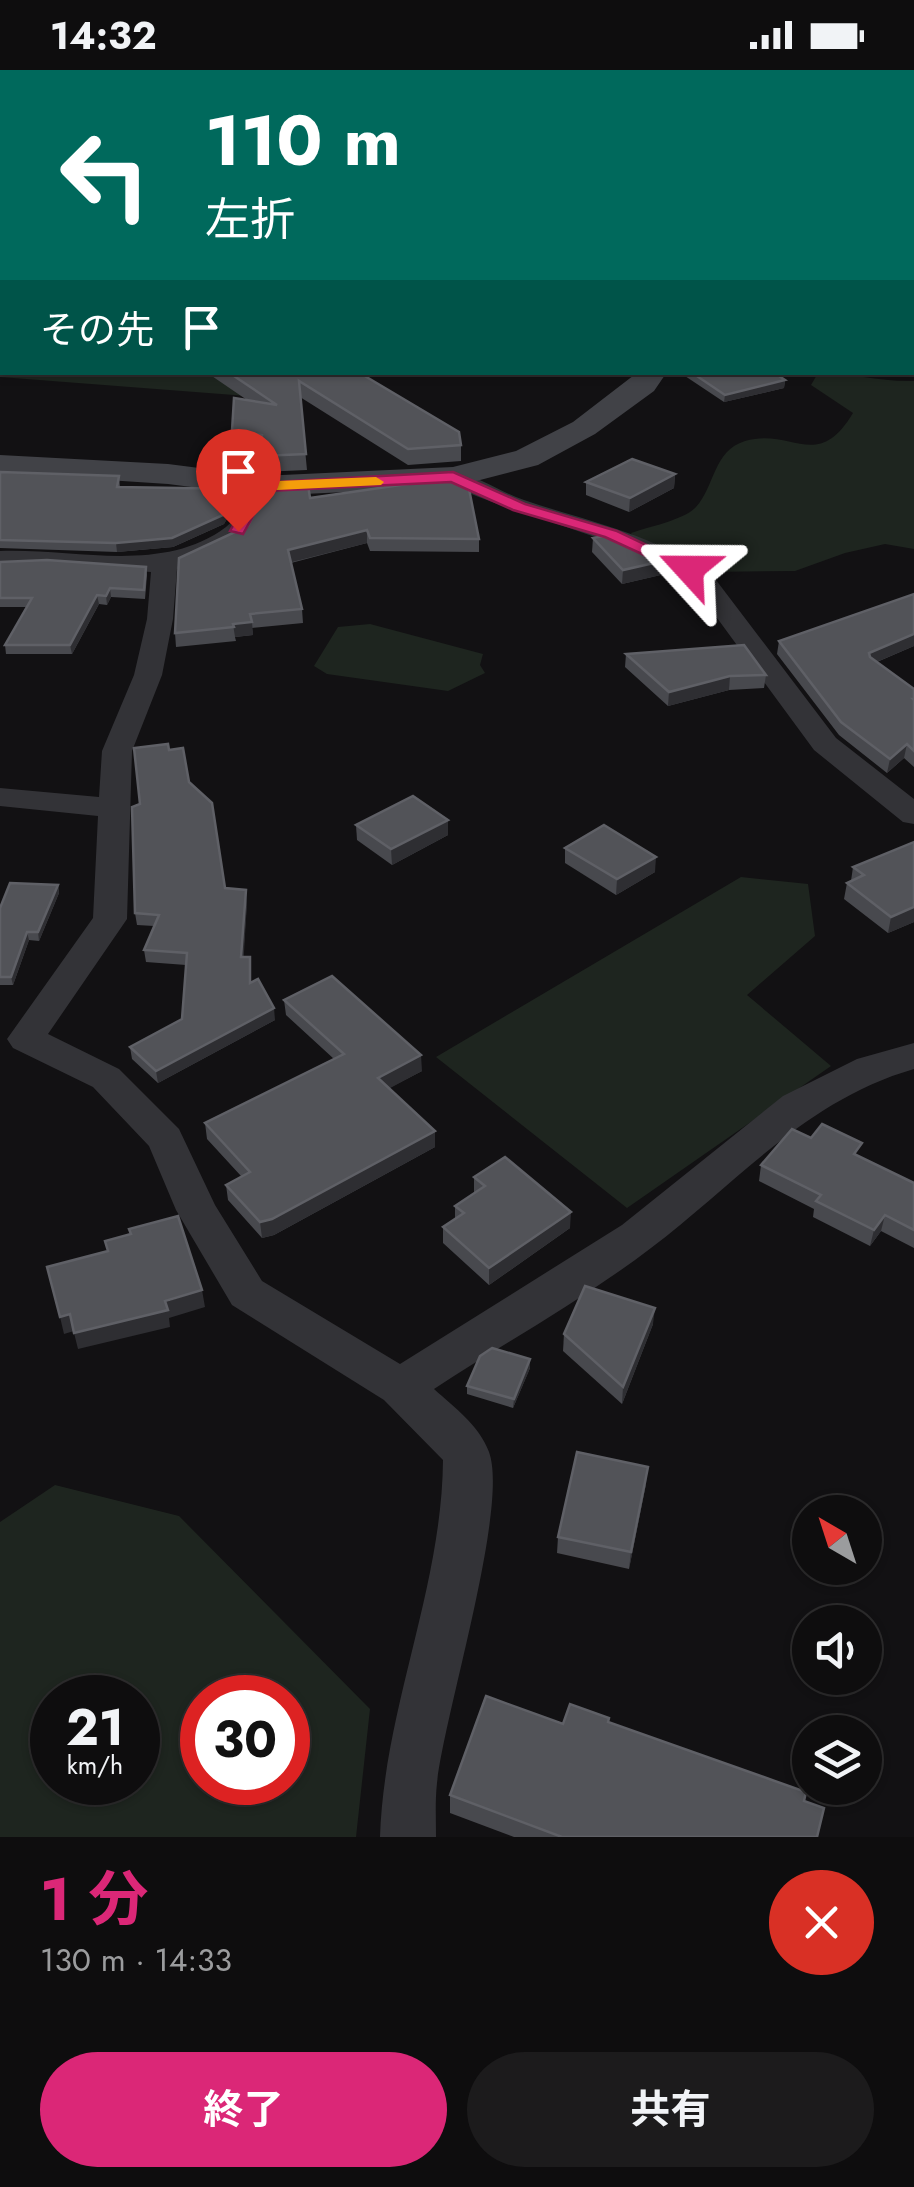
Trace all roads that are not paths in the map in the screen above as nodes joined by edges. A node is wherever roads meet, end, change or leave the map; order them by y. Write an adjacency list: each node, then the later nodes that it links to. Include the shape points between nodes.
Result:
1 (651, 375): 3 (street, via 558,442 493,469)
2 (0, 466): 4 (street)
3 (453, 477): 4 (street); 9 (street, via 689,569 825,744)
4 (262, 486): 6 (street, via 238,531)
5 (0, 559): 6 (street)
6 (164, 564): 8 (street, via 148,676 117,752)
7 (0, 796): 8 (street)
8 (114, 808): 11 (street, via 110,919 26,1039 106,1078 166,1139 247,1294)
9 (914, 815)
10 (914, 1056): 11 (street, via 831,1084 786,1110 637,1236)
11 (400, 1386): 12 (street, via 467,1456 466,1510 409,1784)
12 (408, 1837)

